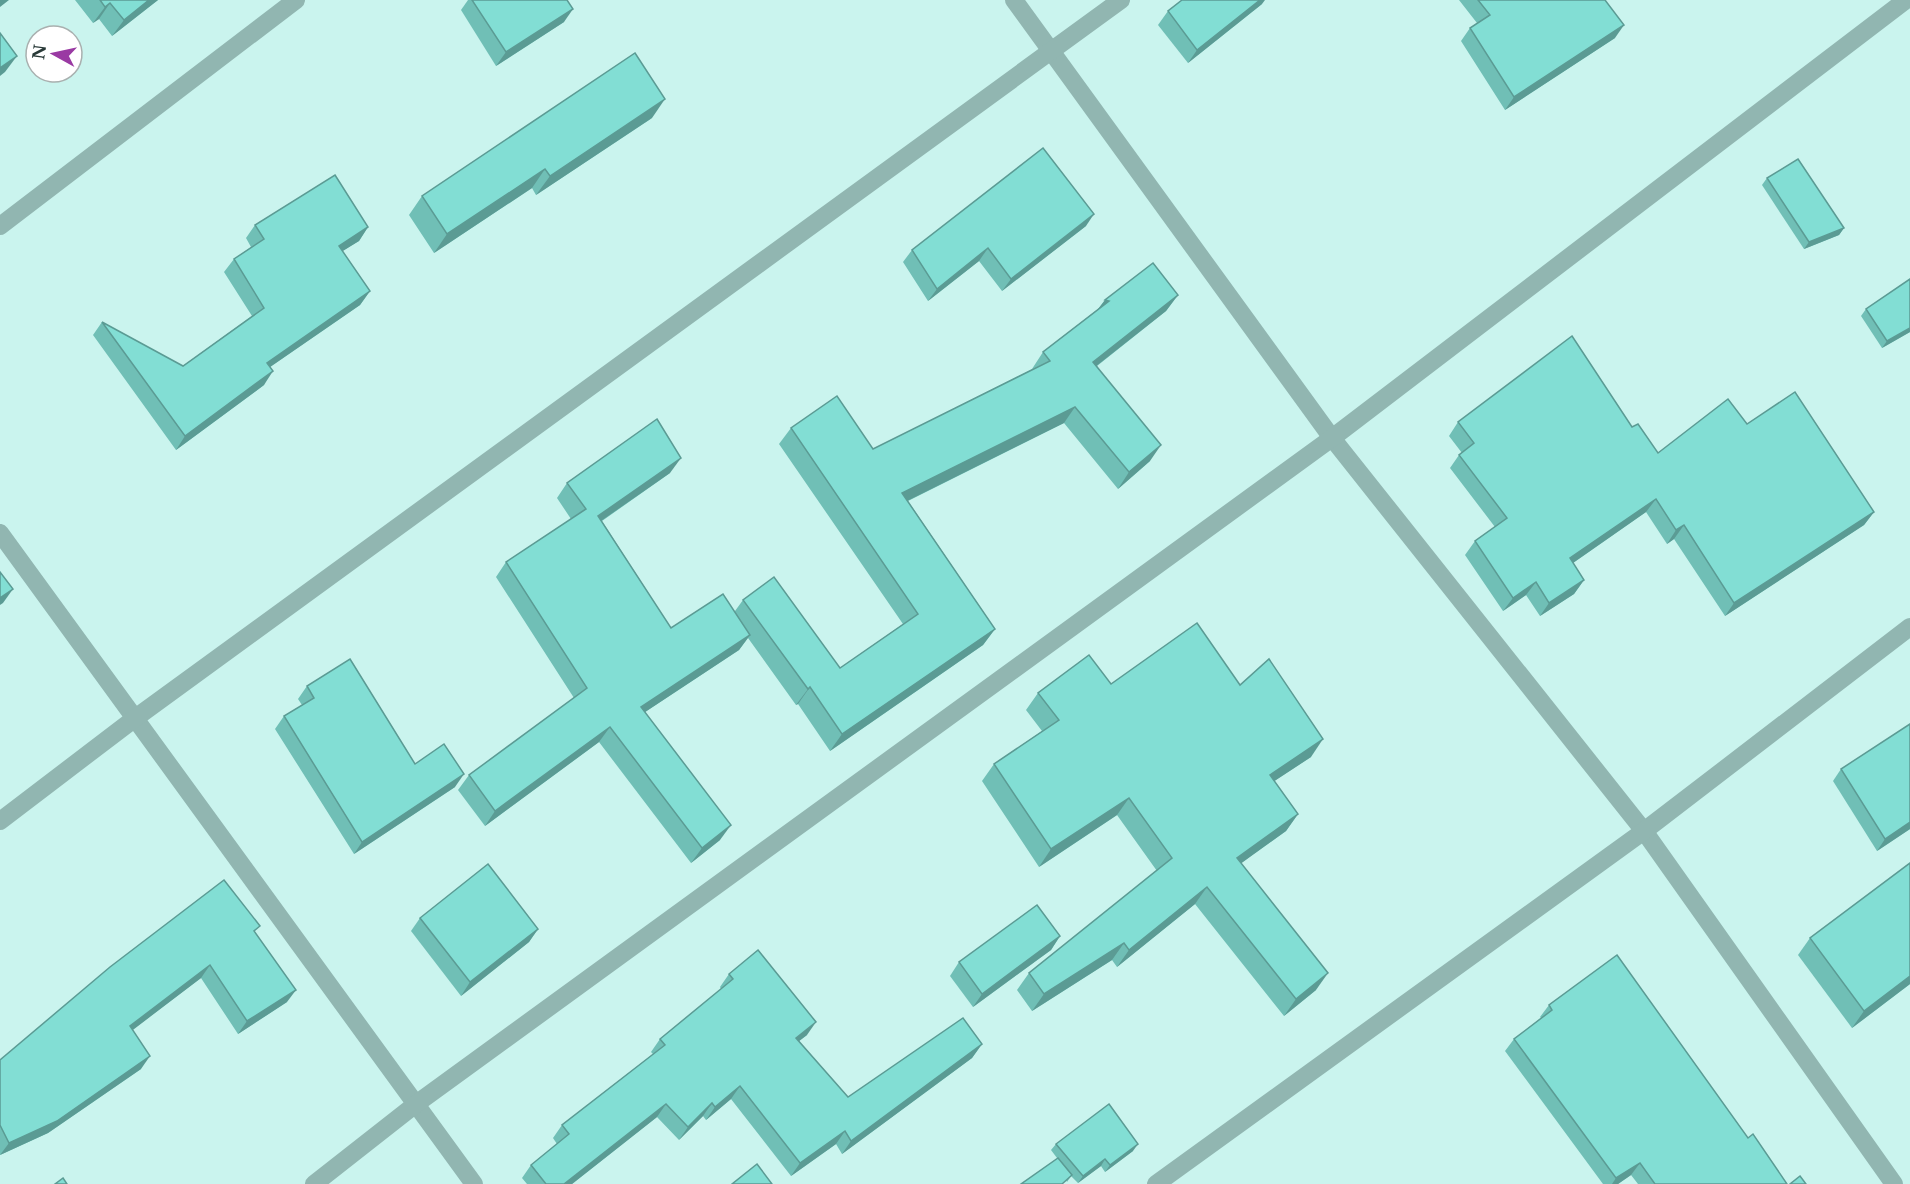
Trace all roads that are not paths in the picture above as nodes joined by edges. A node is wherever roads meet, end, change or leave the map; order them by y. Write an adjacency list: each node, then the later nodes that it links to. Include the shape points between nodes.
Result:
1 (296, 0): 6 (street)
2 (1014, 0): 5 (street)
3 (1121, 0): 5 (street)
4 (1906, 0): 7 (street)
5 (1053, 51): 7 (street); 10 (street)
6 (0, 226)
7 (1332, 438): 12 (street); 13 (street)
8 (0, 533): 10 (street)
9 (1910, 627): 12 (street)
10 (134, 719): 11 (street); 13 (street)
11 (0, 821)
12 (1644, 831): 16 (street); 17 (street)
13 (416, 1104): 14 (street); 15 (street)
14 (314, 1184)
15 (474, 1184)
16 (1156, 1184)
17 (1894, 1184)

